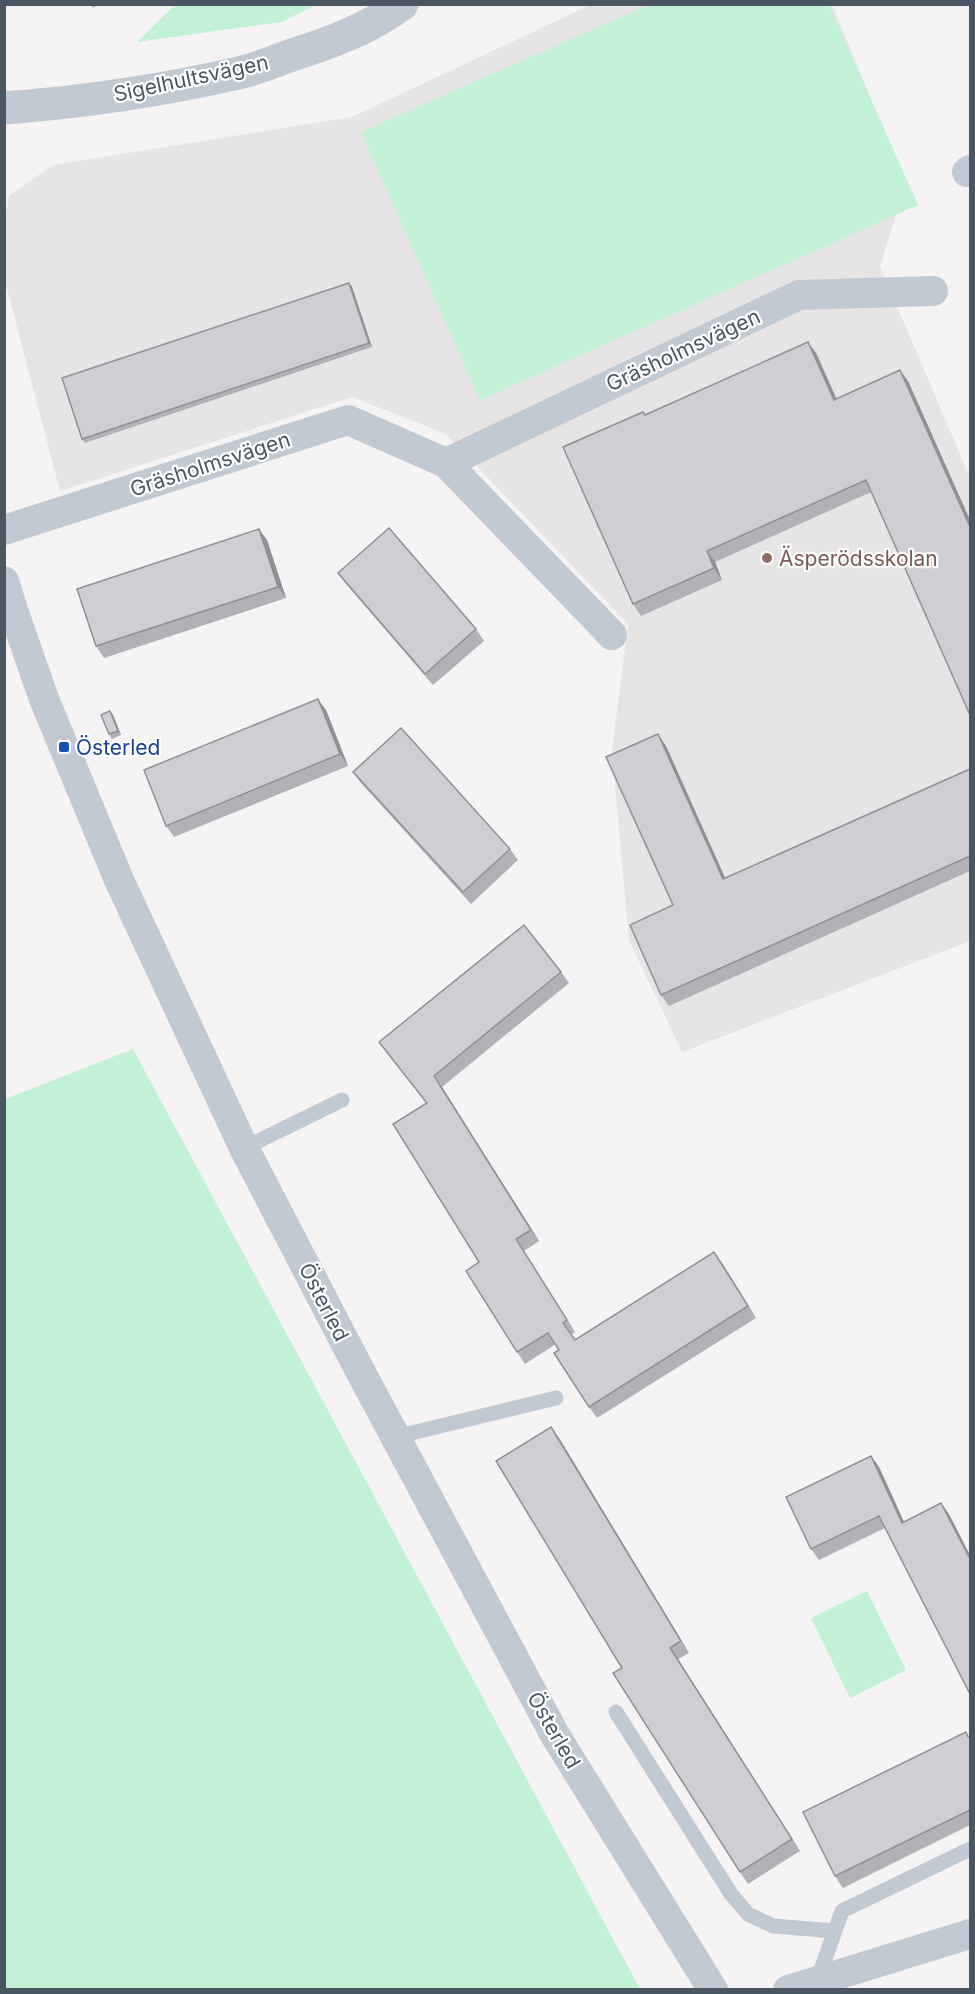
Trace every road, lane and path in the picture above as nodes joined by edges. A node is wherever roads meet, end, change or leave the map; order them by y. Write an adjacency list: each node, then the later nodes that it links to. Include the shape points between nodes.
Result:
1 (402, 4): 2 (street, Sigelhultsvägen, via 382,19 333,42 245,71 151,90)
2 (4, 108)
3 (933, 291): 4 (street, Gräsholmsvägen, via 800,295)
4 (446, 463): 5 (street, Gräsholmsvägen, via 348,420); 7 (street, Gräsholmsvägen)
5 (4, 530)
6 (4, 581): 9 (street, Österled, via 44,699 119,880)
7 (612, 635)
8 (342, 1100): 9 (lane)
9 (244, 1148): 11 (street, Österled)
10 (556, 1398): 11 (lane)
11 (395, 1437): 17 (street, Österled, via 555,1735)
12 (616, 1712): 14 (lane, via 731,1894 748,1914 773,1926)
13 (970, 1849): 14 (lane, via 842,1911)
14 (835, 1931): 16 (lane)
15 (970, 1934): 16 (street)
16 (818, 1985): 18 (street)
17 (713, 1989)
18 (788, 1989)

